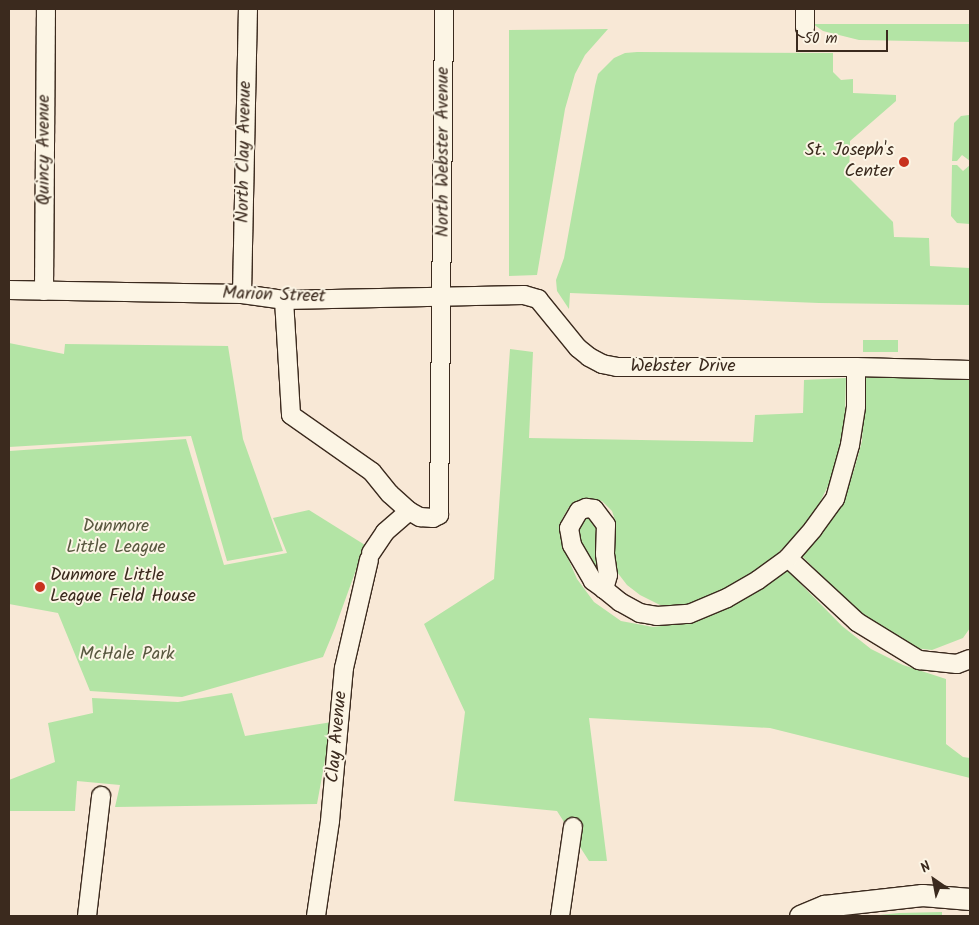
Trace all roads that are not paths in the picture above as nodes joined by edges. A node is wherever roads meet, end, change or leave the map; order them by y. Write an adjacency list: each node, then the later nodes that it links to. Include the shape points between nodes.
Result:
1 (46, 9): 7 (street, Quincy Avenue)
2 (248, 9): 8 (street, North Clay Avenue)
3 (444, 9): 9 (street, North Webster Avenue)
4 (805, 9): 5 (street)
5 (805, 28)
6 (9, 290): 7 (street, Marion Street)
7 (44, 291): 8 (street, Marion Street)
8 (242, 294): 11 (street, Marion Street)
9 (443, 295): 10 (street, Marion Street, via 524,295); 11 (street, Marion Street); 14 (street, via 441,510 433,518 420,517)
10 (538, 299): 12 (street, Webster Drive, via 578,348 602,364 617,367)
11 (284, 300): 14 (street, via 291,415 372,472)
12 (856, 367): 13 (street, Webster Drive); 15 (street, via 856,406 850,445 835,498)
13 (970, 370)
14 (409, 511): 22 (street, Clay Avenue, via 391,525 370,557 344,668 330,821)
15 (788, 558): 16 (street, via 727,598 689,614 658,616 640,613); 17 (street, via 857,622 920,660 957,664)
16 (604, 589)
17 (970, 659)
18 (101, 796): 21 (street)
19 (573, 827): 23 (street)
20 (970, 899): 24 (main road, via 922,895 824,906)
21 (87, 916)
22 (316, 916)
23 (560, 916)
24 (800, 916)

